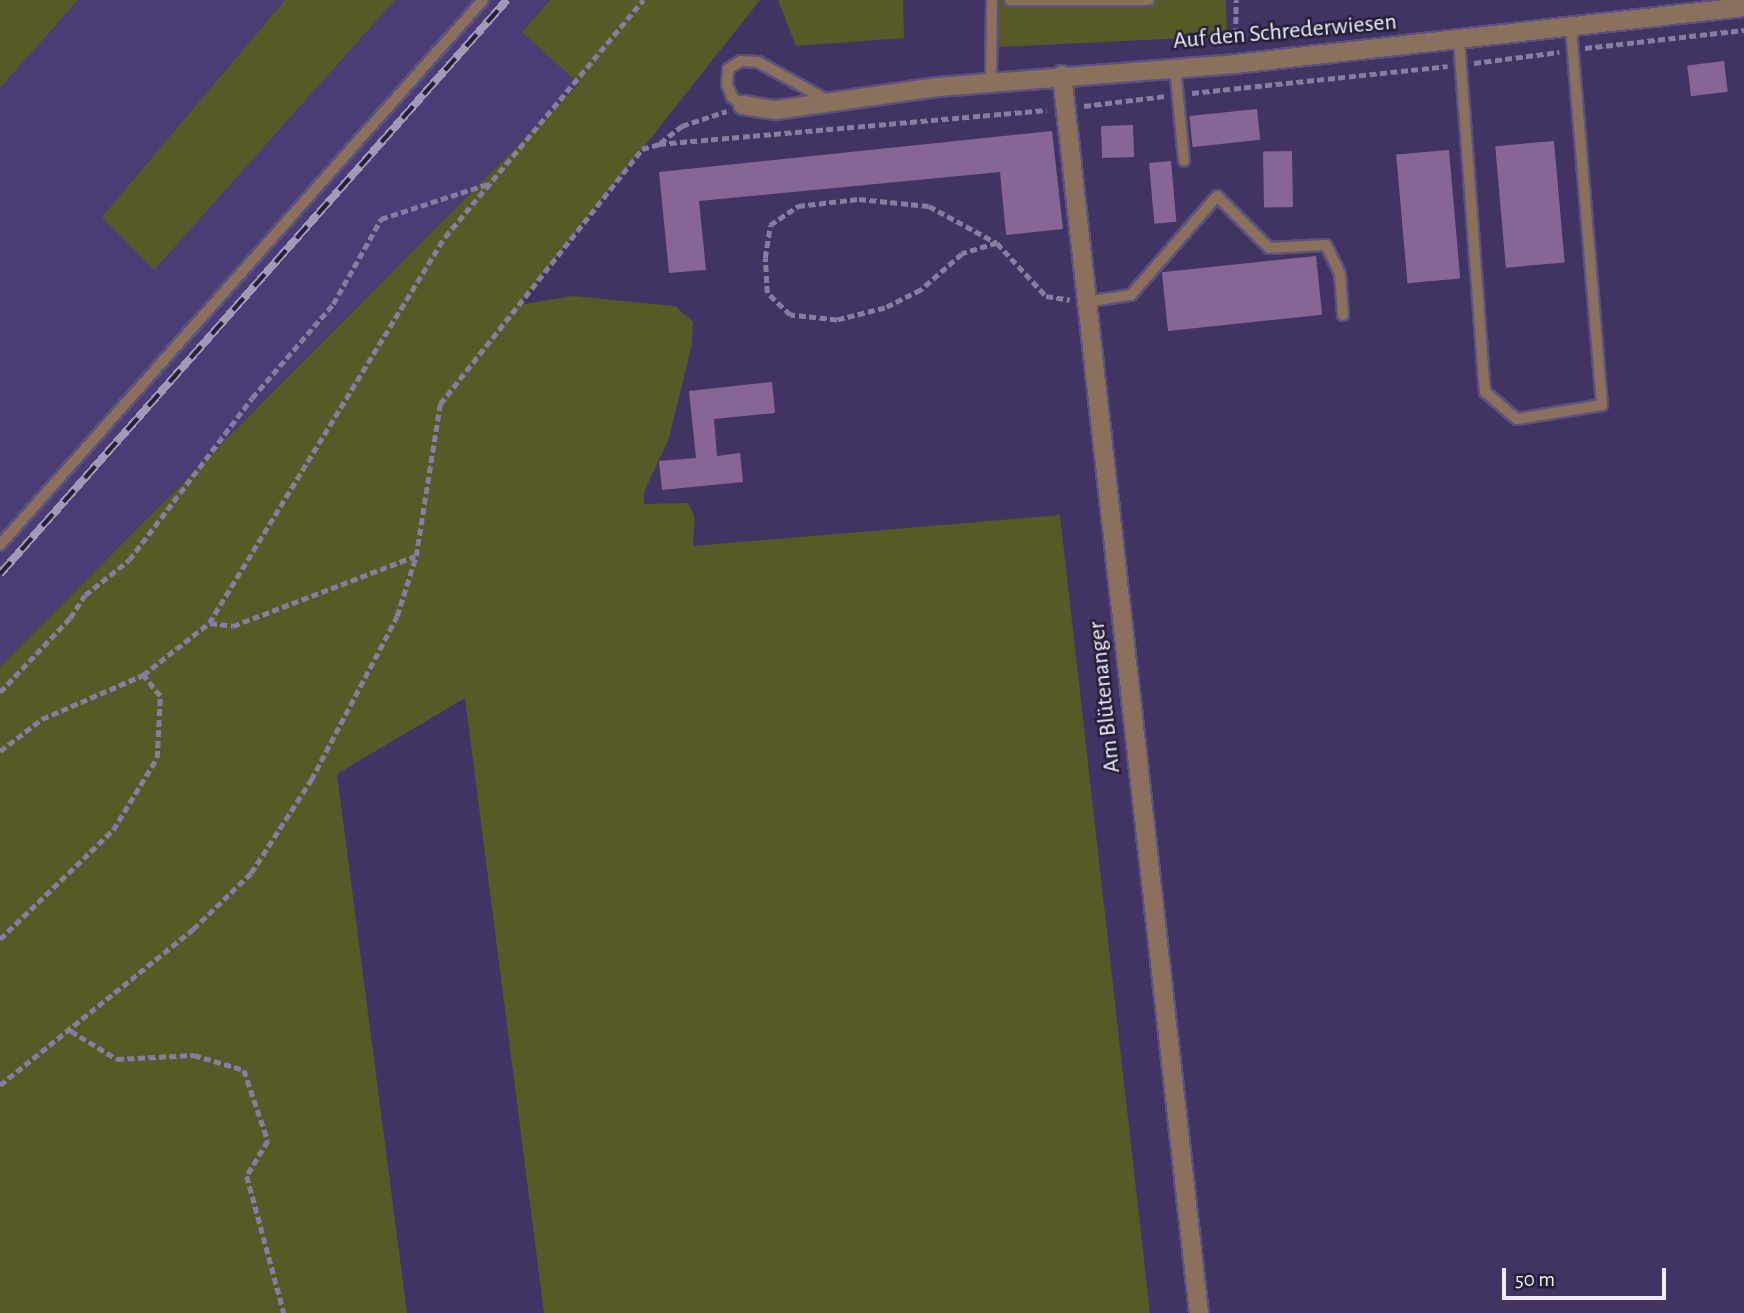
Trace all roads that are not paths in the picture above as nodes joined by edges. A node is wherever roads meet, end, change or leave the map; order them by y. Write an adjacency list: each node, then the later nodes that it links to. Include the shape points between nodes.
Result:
1 (484, 0): 16 (lane)
2 (992, 0): 10 (lane)
3 (1010, 0): 4 (lane)
4 (1149, 0)
5 (1732, 6): 6 (street, Auf den Schrederwiesen)
6 (1571, 28): 7 (street, Auf den Schrederwiesen); 7 (lane, via 1602,405 1517,419 1485,392)
7 (1458, 40): 8 (street, Auf den Schrederwiesen)
8 (1175, 66): 9 (street, Auf den Schrederwiesen); 13 (lane)
9 (1062, 75): 10 (street, Auf den Schrederwiesen); 14 (street, Am Blütenanger)
10 (991, 83): 11 (street, Auf den Schrederwiesen)
11 (831, 102): 12 (street, Auf den Schrederwiesen, via 776,110); 12 (lane, via 758,62 741,61 727,69 727,84 732,97)
12 (743, 105)
13 (1184, 161)
14 (1085, 302): 15 (lane, via 1131,295 1217,196 1269,248 1326,244 1340,274); 17 (street, Am Blütenanger)
15 (1343, 315)
16 (0, 545)
17 (1199, 1313)

